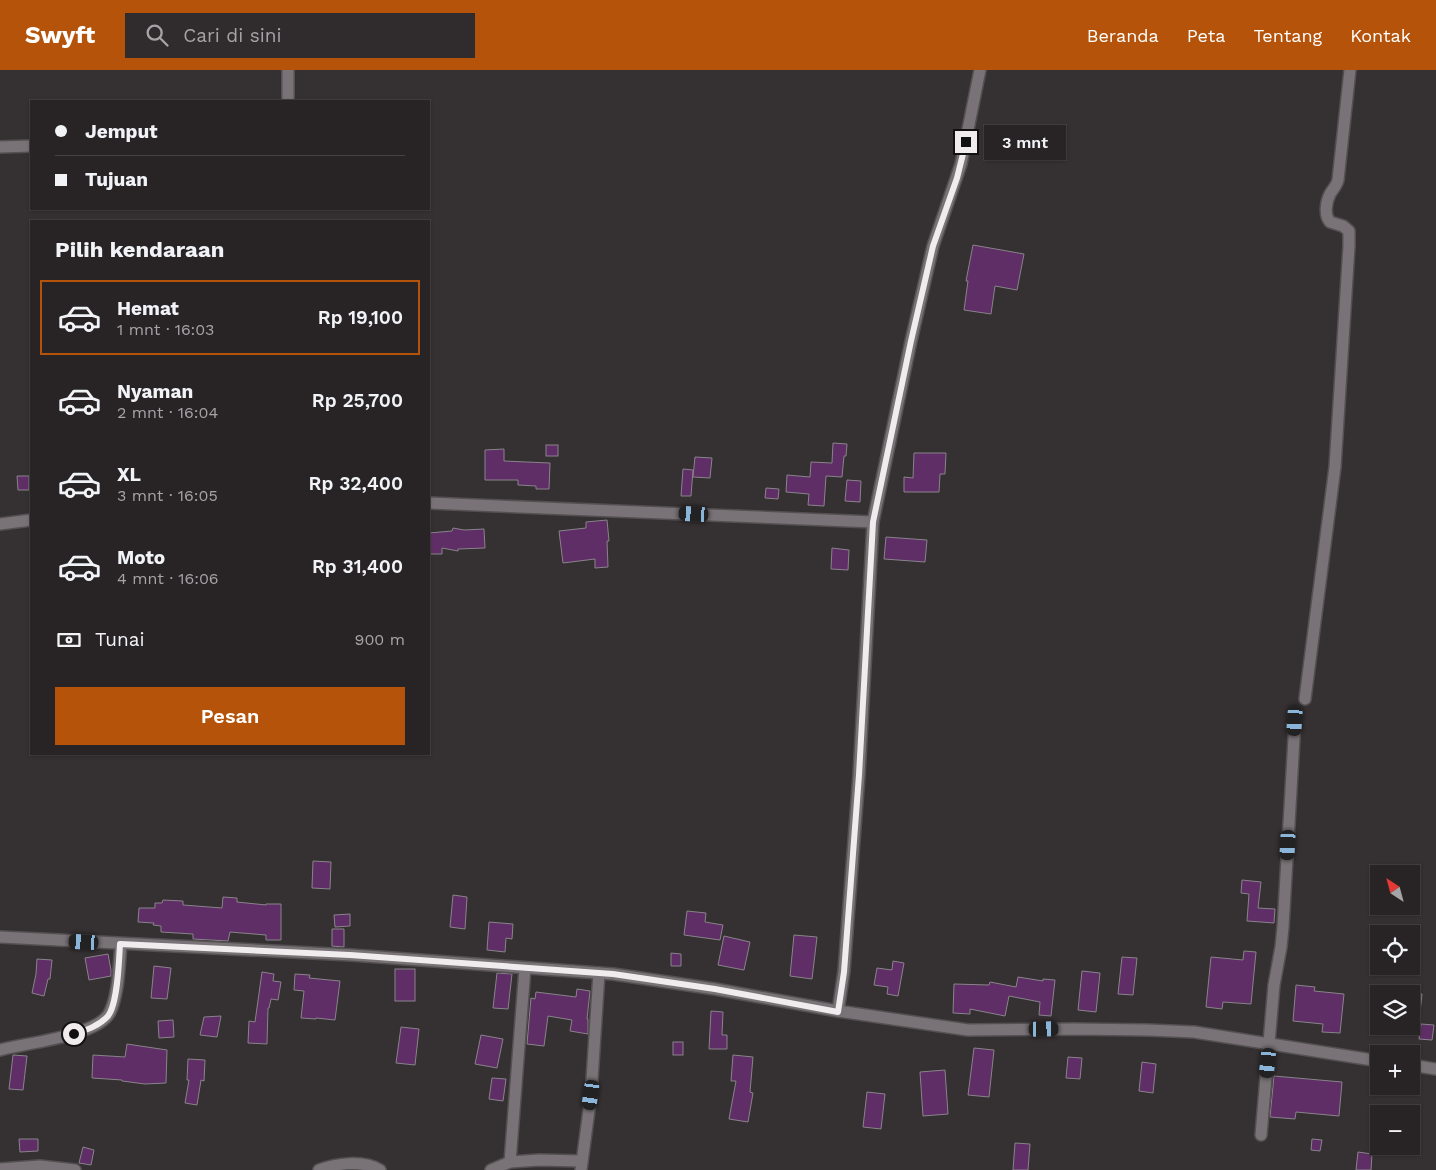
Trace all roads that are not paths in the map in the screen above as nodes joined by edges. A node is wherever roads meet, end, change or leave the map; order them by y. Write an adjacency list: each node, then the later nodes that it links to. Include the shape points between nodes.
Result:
1 (288, 70): 4 (street)
2 (980, 70): 9 (street, via 961,164 931,255)
3 (1350, 70): 11 (street, via 1338,180 1326,214 1330,222 1347,228 1349,246 1335,467)
4 (288, 100)
5 (30, 146): 6 (street)
6 (0, 148)
7 (430, 503): 9 (street)
8 (30, 520): 10 (street)
9 (873, 522): 17 (street, via 859,775)
10 (0, 524)
11 (1305, 698)
12 (1295, 721): 18 (street, via 1283,927 1274,985)
13 (0, 937): 14 (street)
14 (120, 944): 15 (street, via 350,955); 19 (street, via 114,1000 104,1020 74,1034)
15 (525, 968): 16 (street); 24 (street)
16 (599, 973): 17 (street, via 715,989); 25 (street, via 591,1095)
17 (838, 1012): 18 (street, via 968,1030 1194,1032)
18 (1270, 1045): 20 (street); 23 (street)
19 (0, 1050)
20 (1370, 1060)
21 (1420, 1066): 22 (street)
22 (1436, 1069)
23 (1261, 1135)
24 (510, 1162): 25 (street, via 539,1160); 30 (street)
25 (581, 1166)
26 (0, 1169): 27 (street, via 40,1166)
27 (75, 1170)
28 (319, 1170): 29 (street, via 364,1164)
29 (380, 1170)
30 (491, 1170)

